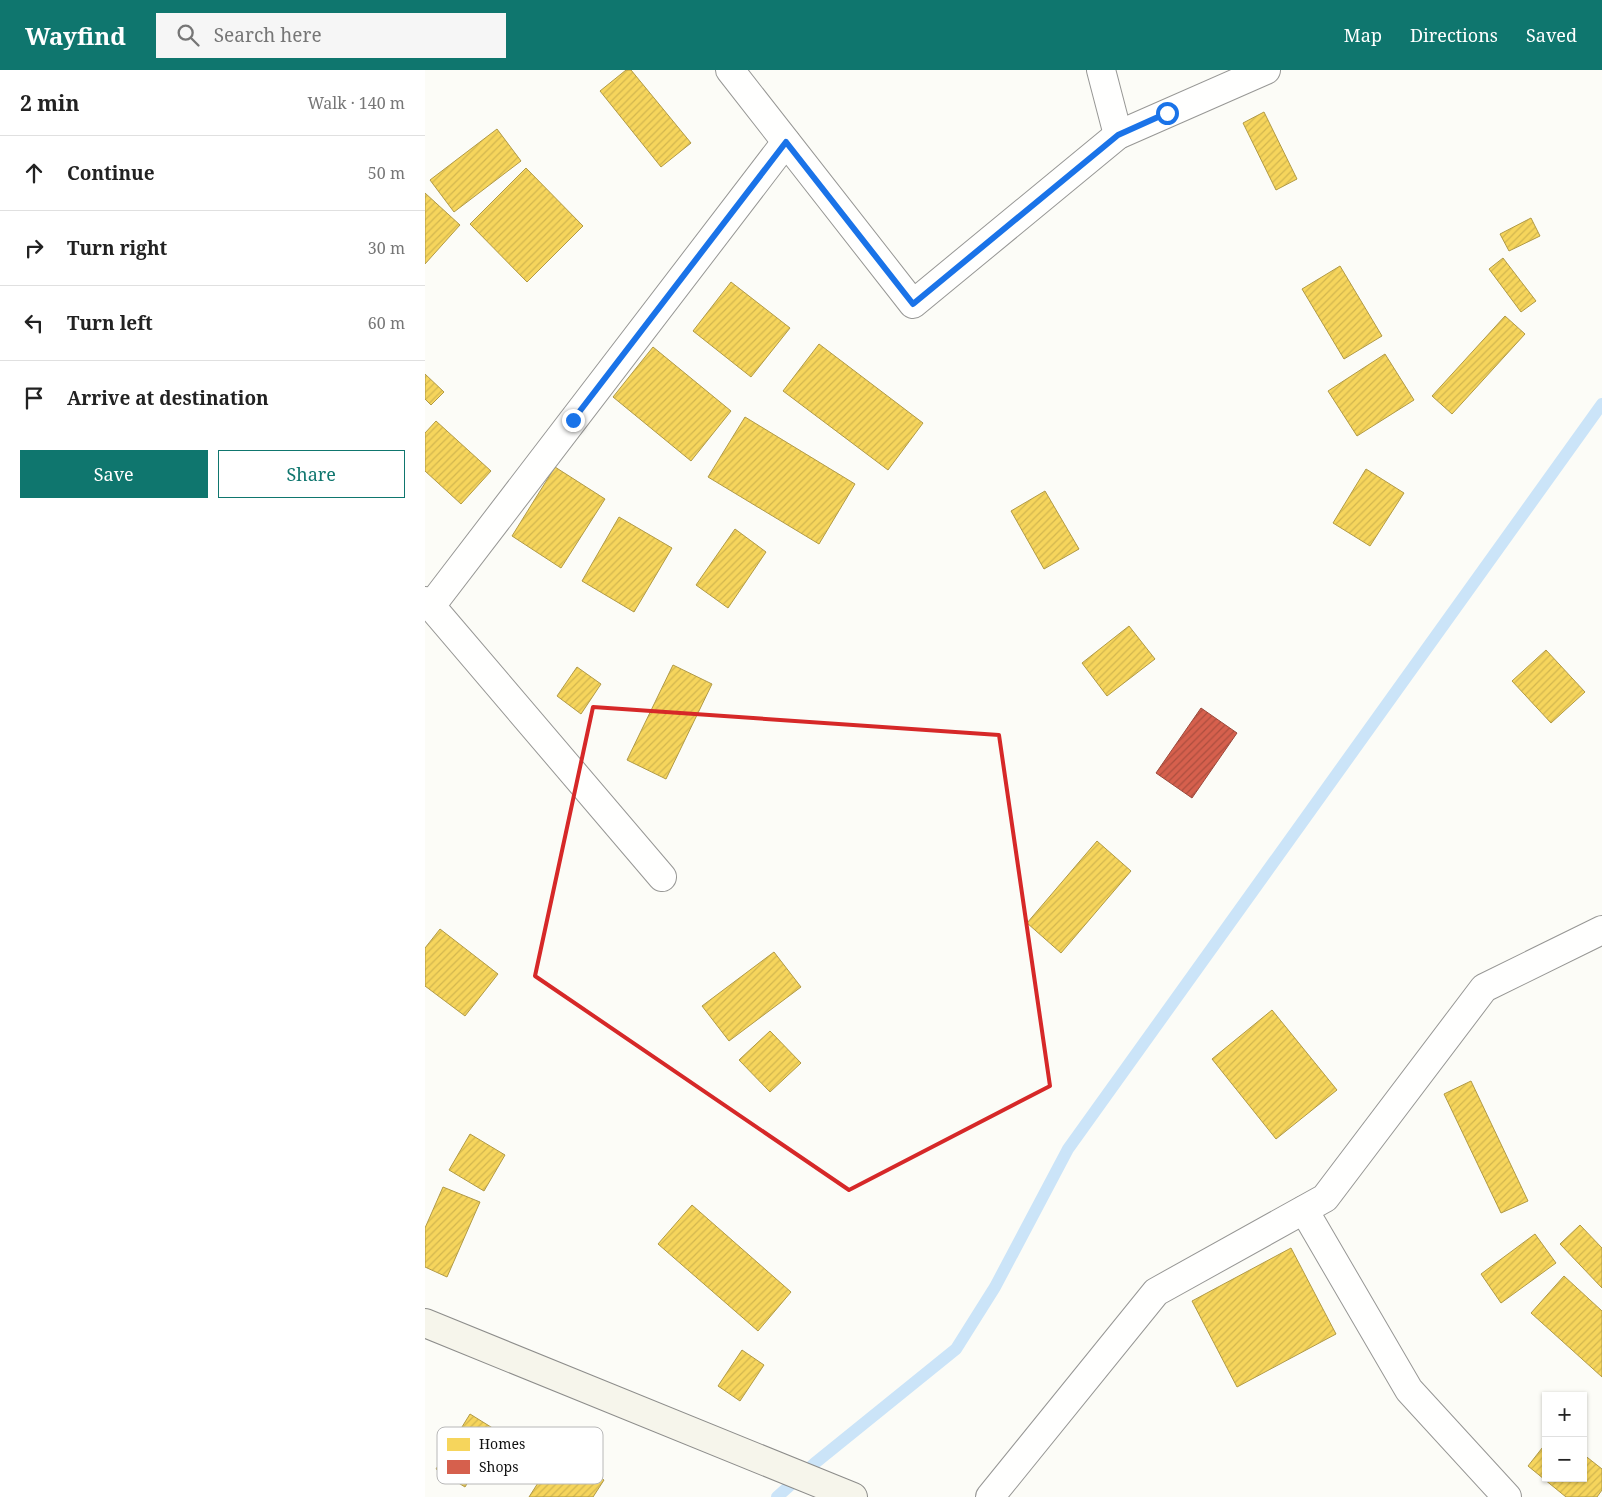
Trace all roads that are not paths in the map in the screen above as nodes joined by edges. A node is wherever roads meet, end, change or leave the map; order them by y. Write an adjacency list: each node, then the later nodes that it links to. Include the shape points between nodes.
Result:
1 (730, 70): 5 (street)
2 (1101, 70): 4 (street)
3 (1266, 70): 4 (street)
4 (1118, 135): 5 (street, via 913,304)
5 (786, 142): 6 (street)
6 (428, 603): 7 (street)
7 (663, 877)
8 (1602, 930): 9 (street, via 1484,988 1325,1198)
9 (1304, 1210): 12 (street, via 1157,1292); 13 (street, via 1409,1390)
10 (425, 1323): 11 (main road)
11 (853, 1497)
12 (989, 1497)
13 (1507, 1497)

